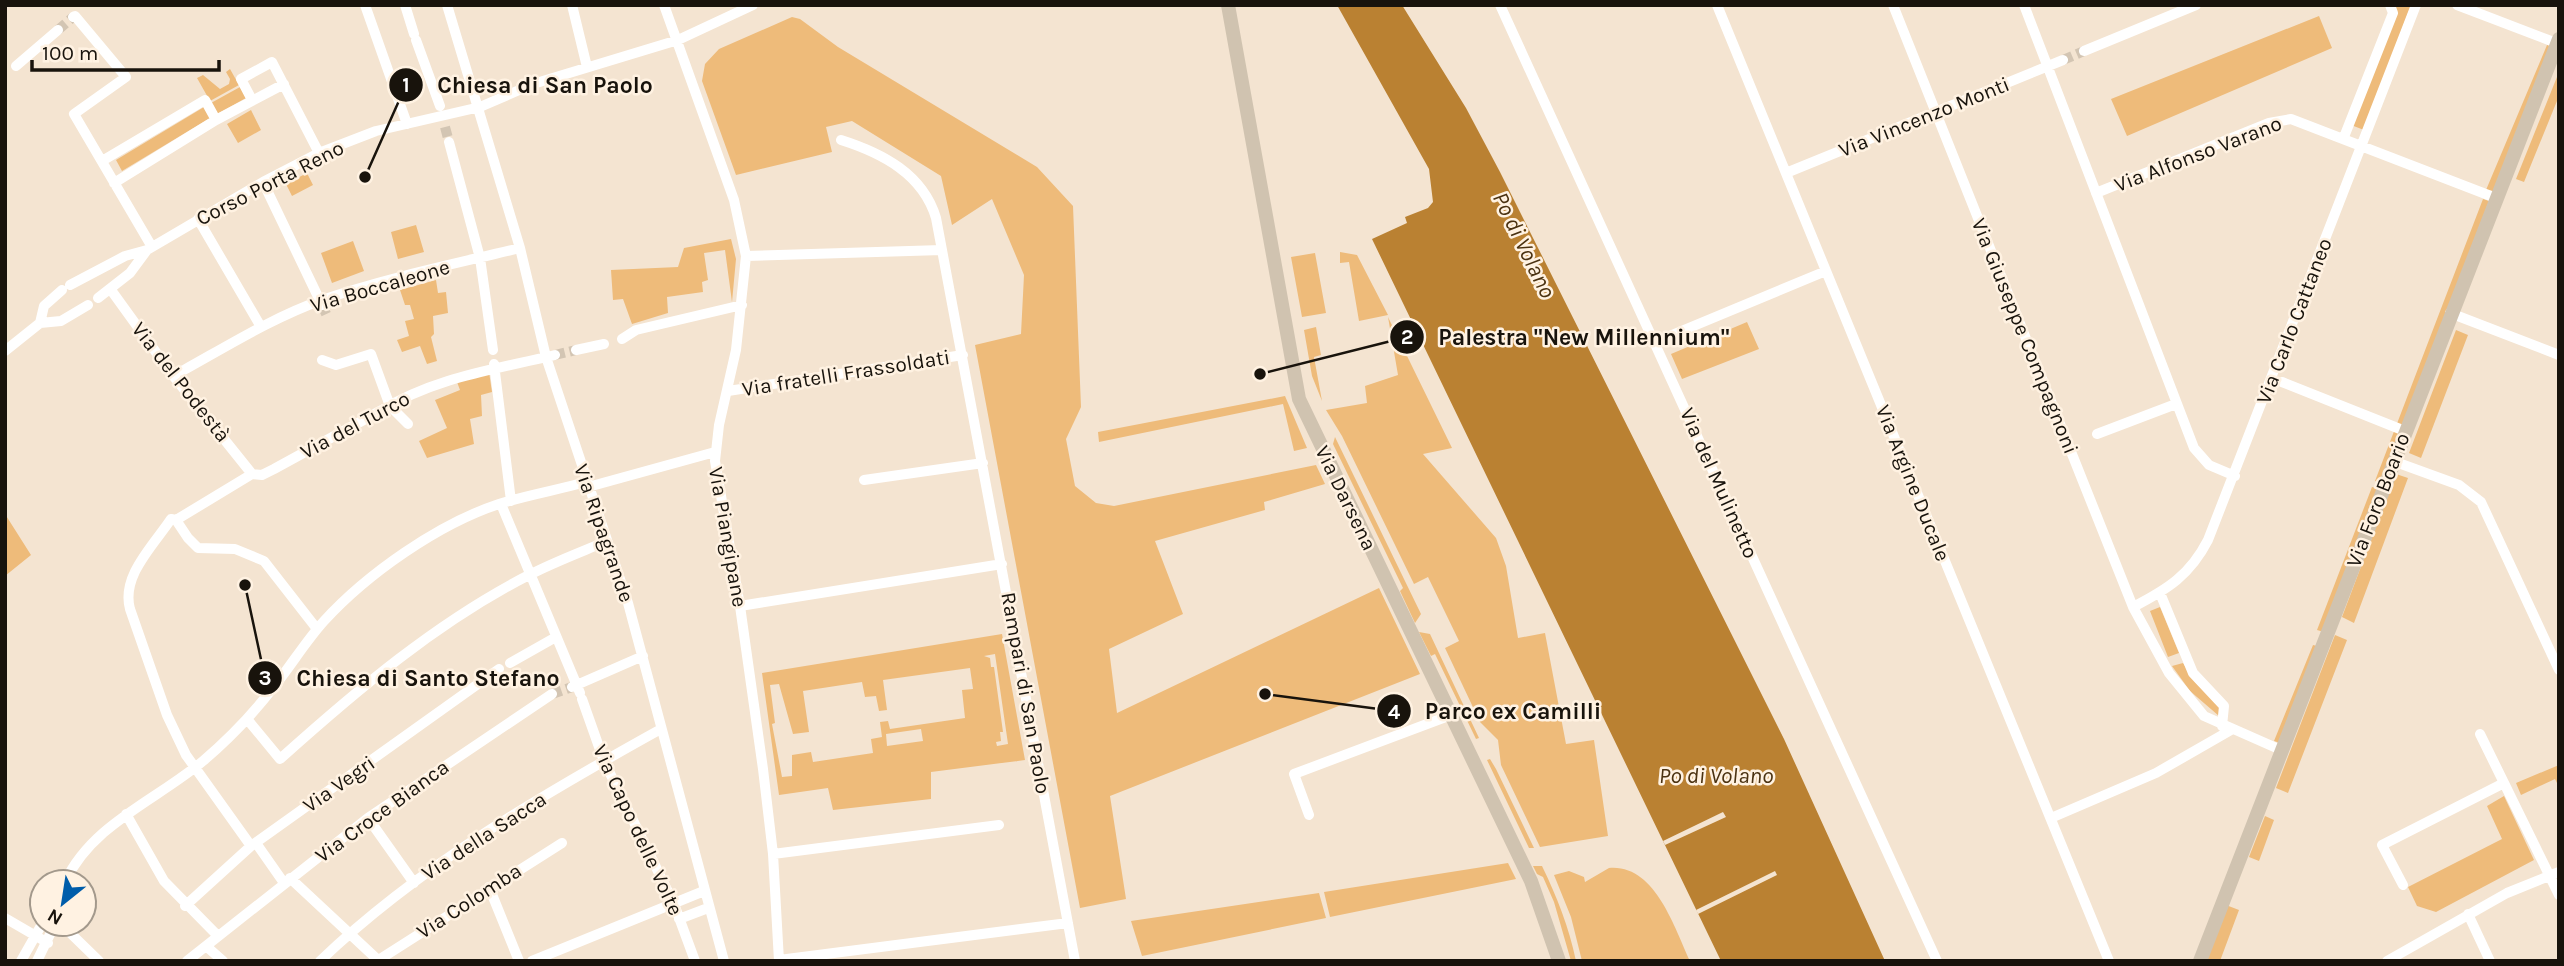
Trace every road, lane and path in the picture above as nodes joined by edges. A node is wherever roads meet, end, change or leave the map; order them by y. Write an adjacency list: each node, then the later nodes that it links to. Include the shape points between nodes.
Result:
1 (365, 5): 31 (street)
2 (405, 5): 29 (street)
3 (447, 5): 27 (street, Via Ripagrande)
4 (572, 5): 24 (street)
5 (664, 5): 18 (street, Via Piangipane)
6 (753, 5): 18 (street, Corso Porta Reno)
7 (1228, 5): 102 (main road, Via Darsena, via 1296,390)
8 (1500, 5): 59 (street, Via del Mulinetto)
9 (1717, 5): 38 (street, Via Argine Ducale)
10 (1893, 5): 28 (street, Via Giuseppe Compagnoni)
11 (2024, 5): 23 (street)
12 (2196, 5): 20 (street)
13 (2390, 5): 32 (street, via 2393,13)
14 (2416, 5): 35 (street, Via Carlo Cattaneo)
15 (2457, 5): 19 (street)
16 (73, 17): 37 (street, via 127,77 74,114)
17 (58, 30): 22 (street)
18 (678, 40): 24 (street, Corso Porta Reno); 47 (street, Via Piangipane, via 734,200)
19 (2558, 42): 42 (main road, Via Foro Boario)
20 (2084, 51)
21 (2063, 60): 23 (street, Via Vincenzo Monti)
22 (16, 66)
23 (2047, 66): 28 (street, Via Vincenzo Monti); 41 (street)
24 (587, 68): 27 (street, Corso Porta Reno)
25 (284, 84): 26 (street); 26 (street, via 272,62 241,79); 36 (street)
26 (252, 100): 30 (street)
27 (480, 107): 29 (street, Corso Porta Reno); 44 (street, Via Ripagrande)
28 (1936, 112): 38 (street, Via Vincenzo Monti); 91 (street, Via Giuseppe Compagnoni)
29 (443, 116): 31 (street, Corso Porta Reno)
30 (216, 120): 37 (street, via 205,100); 40 (street)
31 (407, 124): 36 (street, Corso Porta Reno)
32 (2344, 137): 35 (street, Via Alfonso Varano); 41 (street, Via Alfonso Varano, via 2298,120 2276,121)
33 (841, 140): 46 (street, Rampari di San Paolo, via 887,160 924,188)
34 (449, 142): 48 (street)
35 (2362, 144): 42 (street, Via Alfonso Varano); 81 (street, Via Carlo Cattaneo)
36 (319, 153): 39 (street, Corso Porta Reno)
37 (102, 161): 40 (street)
38 (1786, 173): 49 (street, Via Argine Ducale)
39 (263, 182): 43 (street, Corso Porta Reno); 52 (street)
40 (114, 183): 45 (street)
41 (2096, 193): 72 (street)
42 (2496, 198): 55 (main road, Via Foro Boario)
43 (198, 219): 45 (street, Corso Porta Reno); 57 (street)
44 (520, 248): 48 (street, Via Boccaleone); 66 (street, Via Ripagrande)
45 (150, 249): 50 (street, Corso Porta Reno); 56 (street, Corso Porta Reno, via 125,256 66,287 44,306)
46 (942, 250): 47 (street); 64 (street, Rampari di San Paolo)
47 (746, 256): 54 (street, Via Piangipane)
48 (480, 258): 52 (street, Via Boccaleone); 61 (street)
49 (1826, 271): 59 (street); 114 (street, Via Argine Ducale)
50 (111, 290): 51 (street, Corso Porta Reno); 69 (street, Via del Podestà)
51 (98, 298)
52 (321, 303): 57 (street, Via Boccaleone)
53 (88, 305): 56 (street, via 61,321)
54 (742, 305): 58 (street, via 636,330); 71 (street, Via Piangipane)
55 (2450, 313): 65 (street); 75 (main road, Via Foro Boario)
56 (40, 323): 63 (street)
57 (261, 327): 69 (street, Via Boccaleone)
58 (622, 339)
59 (1655, 342): 158 (street, Via del Mulinetto)
60 (604, 344): 62 (street)
61 (493, 350)
62 (576, 350)
63 (5, 351)
64 (963, 355): 71 (street, Via fratelli Frassoldati); 79 (street, Rampari di San Paolo)
65 (2559, 355)
66 (550, 356): 68 (street, Via del Turco); 83 (street, Via Ripagrande)
67 (322, 360): 73 (street, via 333,365 371,354)
68 (494, 365): 73 (street, Via del Turco, via 395,400); 84 (street, Via Capo delle Volte)
69 (171, 373): 80 (street, Via del Podestà)
70 (2281, 383): 75 (street)
71 (728, 391): 77 (street, Via Piangipane)
72 (2176, 404): 76 (street); 81 (street, via 2197,454)
73 (390, 406): 74 (street); 80 (street, Via del Turco, via 262,475)
74 (408, 424)
75 (2404, 431): 78 (main road, Via Foro Boario)
76 (2097, 434)
77 (715, 452): 83 (street); 90 (street, Via Piangipane)
78 (2393, 461): 99 (street, via 2459,485 2482,502); 107 (main road, Via Foro Boario)
79 (983, 463): 82 (street); 87 (street, Rampari di San Paolo)
80 (252, 474): 85 (street, Via del Turco)
81 (2235, 476): 89 (street, Via Carlo Cattaneo, via 2197,560 2180,580)
82 (864, 480)
83 (587, 484): 84 (street); 86 (street, Via Ripagrande)
84 (506, 502): 88 (street, Via Capo delle Volte); 92 (street, via 416,545 365,583)
85 (176, 520): 92 (street, via 198,548 235,550 264,561); 109 (street, Via del Turco, via 171,519 129,582 126,595 167,715)
86 (607, 541): 88 (street); 95 (street, Via Ripagrande)
87 (1002, 564): 90 (street); 133 (street, Rampari di San Paolo)
88 (529, 575): 93 (street, Via Capo delle Volte); 103 (street, via 462,615 359,688 280,759)
89 (2160, 593): 91 (street, Via Carlo Cattaneo); 94 (street)
90 (740, 606): 118 (street, Via Piangipane)
91 (2133, 607): 97 (street, Via Giuseppe Compagnoni)
92 (317, 629): 103 (street)
93 (556, 637): 96 (street); 100 (street, Via Capo delle Volte)
94 (2185, 655): 97 (street); 104 (street, via 2197,679 2224,706)
95 (643, 656): 100 (street); 105 (street, Via Ripagrande)
96 (510, 663)
97 (2163, 664): 104 (street, Via Giuseppe Compagnoni, via 2197,709)
98 (499, 669): 117 (street, Via Vegri)
99 (2559, 670)
100 (577, 691): 108 (street, Via Capo delle Volte)
101 (552, 694): 113 (street, Via Croce Bianca)
102 (1451, 715): 112 (street, via 1294,774); 157 (main road, Via Darsena, via 1536,891)
103 (247, 719): 109 (street)
104 (2226, 728): 107 (street, Via Giuseppe Compagnoni); 114 (street, via 2156,773)
105 (661, 729): 108 (street, Via della Sacca); 125 (street, Via Ripagrande)
106 (2480, 734): 110 (street)
107 (2281, 750): 160 (main road, Via Foro Boario)
108 (604, 761): 122 (street, Via della Sacca); 127 (street, Via Capo delle Volte)
109 (194, 768): 111 (street); 117 (street)
110 (2504, 783): 120 (street); 123 (street, via 2382,845)
111 (126, 814): 119 (street); 128 (street, via 157,871)
112 (1309, 815)
113 (368, 818): 121 (street, Via Croce Bianca); 122 (street)
114 (2051, 818): 159 (street, Via Argine Ducale)
115 (999, 825): 118 (street)
116 (562, 843): 124 (street, Via Colomba)
117 (253, 845): 121 (street); 128 (street, Via Vegri)
118 (773, 854): 145 (street, Via Piangipane)
119 (74, 868)
120 (2554, 874): 126 (street); 130 (street)
121 (287, 880): 135 (street); 136 (street, Via Croce Bianca)
122 (414, 883): 135 (street, Via della Sacca)
123 (2403, 885)
124 (489, 887): 144 (street, Via Colomba); 152 (street)
125 (704, 891): 127 (street); 129 (street, Via Ripagrande)
126 (2559, 895)
127 (674, 904): 132 (street, Via Capo delle Volte); 153 (street)
128 (185, 906): 136 (street)
129 (708, 908): 132 (street); 155 (street, Via Ripagrande)
130 (2468, 914): 161 (street); 162 (street)
131 (5, 918): 134 (street)
132 (679, 919): 154 (street, Via Capo delle Volte)
133 (1068, 923): 145 (street); 156 (street, Rampari di San Paolo)
134 (28, 932)
135 (350, 932): 144 (street); 151 (street, Via della Sacca)
136 (217, 935): 143 (street, Via Croce Bianca)
137 (33, 938): 146 (street)
138 (37, 938): 142 (street)
139 (49, 938): 142 (street)
140 (54, 938): 142 (street)
141 (77, 938): 148 (street)
142 (47, 944): 147 (street)
143 (206, 946): 149 (street, Via Croce Bianca); 150 (street)
144 (378, 960)
145 (779, 960)
146 (22, 961)
147 (37, 961)
148 (99, 961)
149 (187, 961)
150 (223, 961)
151 (320, 961)
152 (519, 961)
153 (532, 961)
154 (695, 961)
155 (724, 961)
156 (1077, 961)
157 (1559, 961)
158 (1937, 961)
159 (2109, 961)
160 (2200, 961)
161 (2387, 961)
162 (2490, 961)

